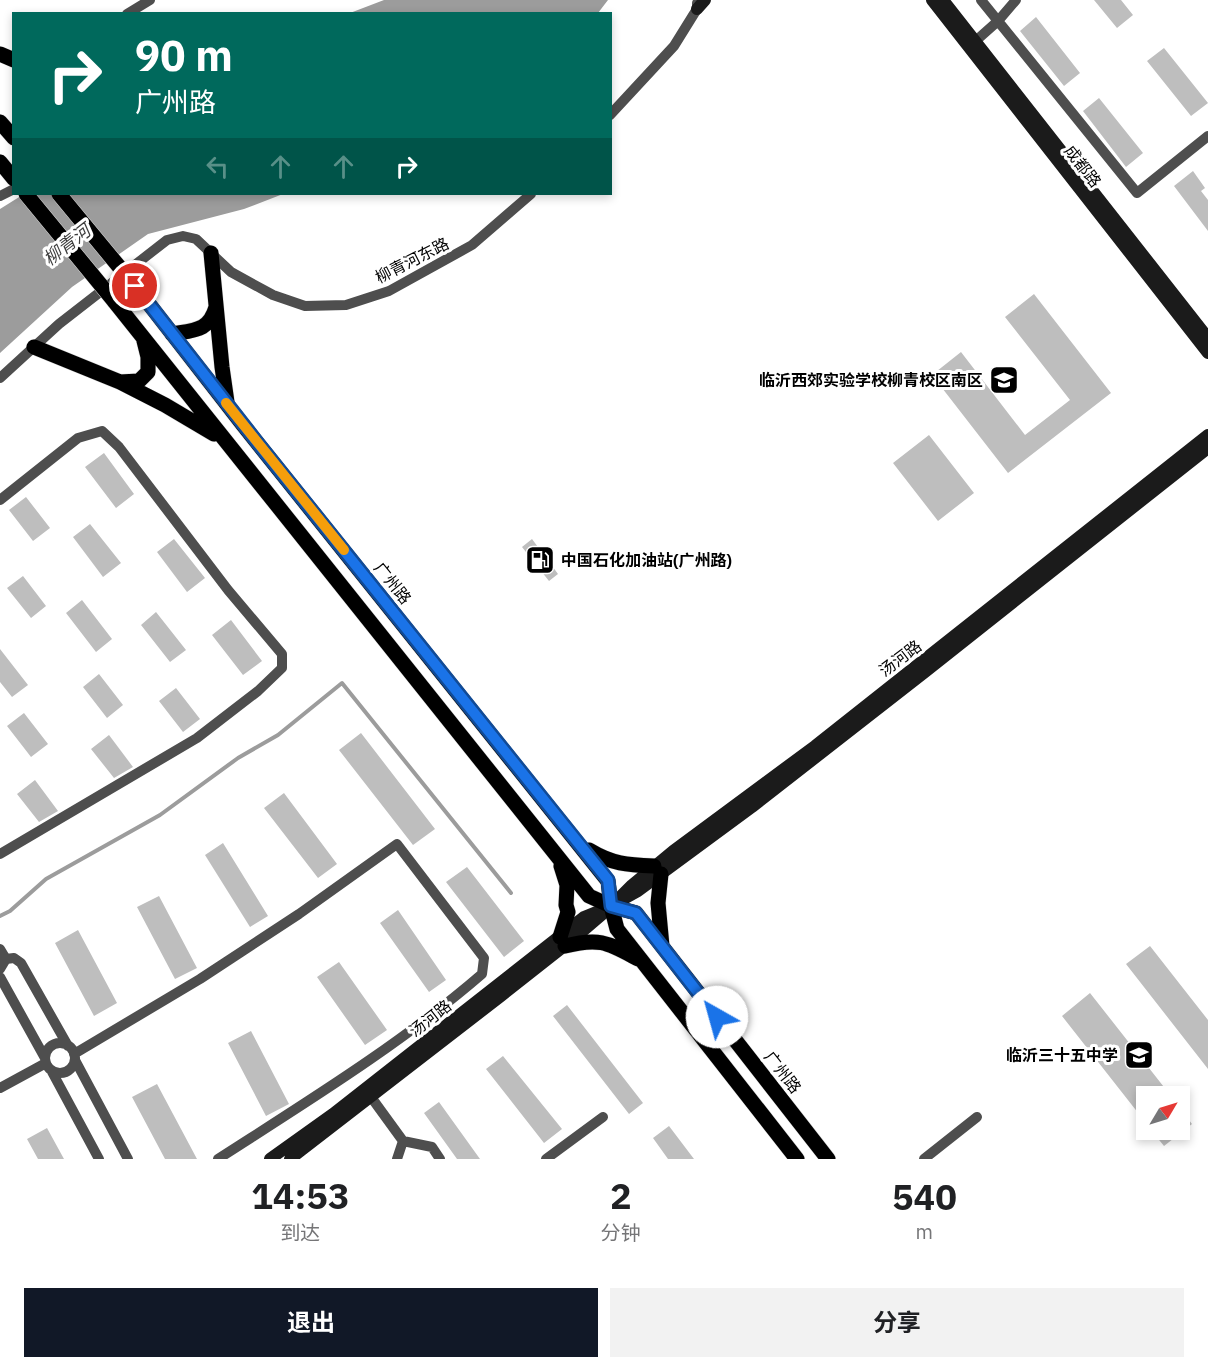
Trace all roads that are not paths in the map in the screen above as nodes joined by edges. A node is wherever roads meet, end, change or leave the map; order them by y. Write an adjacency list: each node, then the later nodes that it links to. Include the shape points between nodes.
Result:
1 (150, 0): 7 (street)
2 (932, 0): 9 (street, 成都路)
3 (943, 0): 9 (street, 成都路)
4 (981, 0): 8 (street)
5 (1016, 0): 8 (street)
6 (700, 3): 10 (street, via 674,46)
7 (130, 12)
8 (998, 21): 9 (street); 13 (street, via 1137,193)
9 (972, 44): 21 (street, 成都路); 23 (street, 成都路)
10 (612, 113)
11 (0, 122): 12 (main road)
12 (12, 136)
13 (1208, 136)
14 (27, 195): 20 (main road, 广州路, bridge)
15 (60, 195): 19 (main road, 广州路, bridge)
16 (530, 195): 17 (street, 柳青河东路, via 472,245 389,291 346,304 304,306 273,295 231,272)
17 (211, 253): 18 (main road); 22 (street, 柳青河东路, via 196,239 183,236 167,240)
18 (216, 307): 19 (main road, via 212,320 199,330); 26 (main road)
19 (172, 334): 26 (main road, 广州路)
20 (143, 338): 25 (main road, via 148,372 139,381); 28 (main road, 广州路)
21 (1208, 338)
22 (34, 347): 24 (street, 柳青河东路); 25 (main road)
23 (1208, 352)
24 (0, 378)
25 (120, 382): 28 (main road)
26 (227, 405): 31 (main road, 广州路)
27 (1208, 435): 34 (street, 汤河路)
28 (223, 440): 33 (main road, 广州路)
29 (1208, 448): 34 (street, 汤河路, via 821,754)
30 (0, 500): 32 (street, via 78,438 102,431 119,447 282,654 282,668 197,738)
31 (580, 846): 34 (main road, via 621,865); 35 (main road, 广州路, via 608,880)
32 (0, 854)
33 (558, 857): 35 (main road, 广州路, via 589,896); 36 (main road, via 567,885)
34 (658, 870): 35 (street, 汤河路, via 638,891); 37 (main road)
35 (611, 906): 36 (street, 汤河路, via 584,917); 37 (main road, 广州路, via 636,913); 39 (main road, 广州路, via 617,929)
36 (563, 941): 39 (main road, via 604,942); 45 (street, 汤河路); 52 (street, 汤河路)
37 (662, 946): 58 (main road, 广州路)
38 (0, 949): 40 (street)
39 (642, 961): 57 (main road, 广州路)
40 (3, 964): 42 (street, via 14,958 21,963)
41 (0, 977): 43 (street)
42 (72, 1053): 43 (street, via 56,1044 47,1051); 43 (street, via 73,1065 66,1072 55,1072); 50 (street); 51 (street, via 200,979 397,844 484,958 482,974 346,1077)
43 (47, 1064): 44 (street); 49 (street)
44 (0, 1088)
45 (371, 1097): 48 (street); 53 (street, 汤河路)
46 (603, 1117): 56 (street)
47 (977, 1117): 59 (street)
48 (403, 1141): 54 (street); 55 (street, via 432,1147)
49 (99, 1159)
50 (128, 1159)
51 (218, 1159)
52 (270, 1159)
53 (290, 1159)
54 (397, 1159)
55 (440, 1159)
56 (546, 1159)
57 (797, 1159)
58 (828, 1159)
59 (924, 1159)

